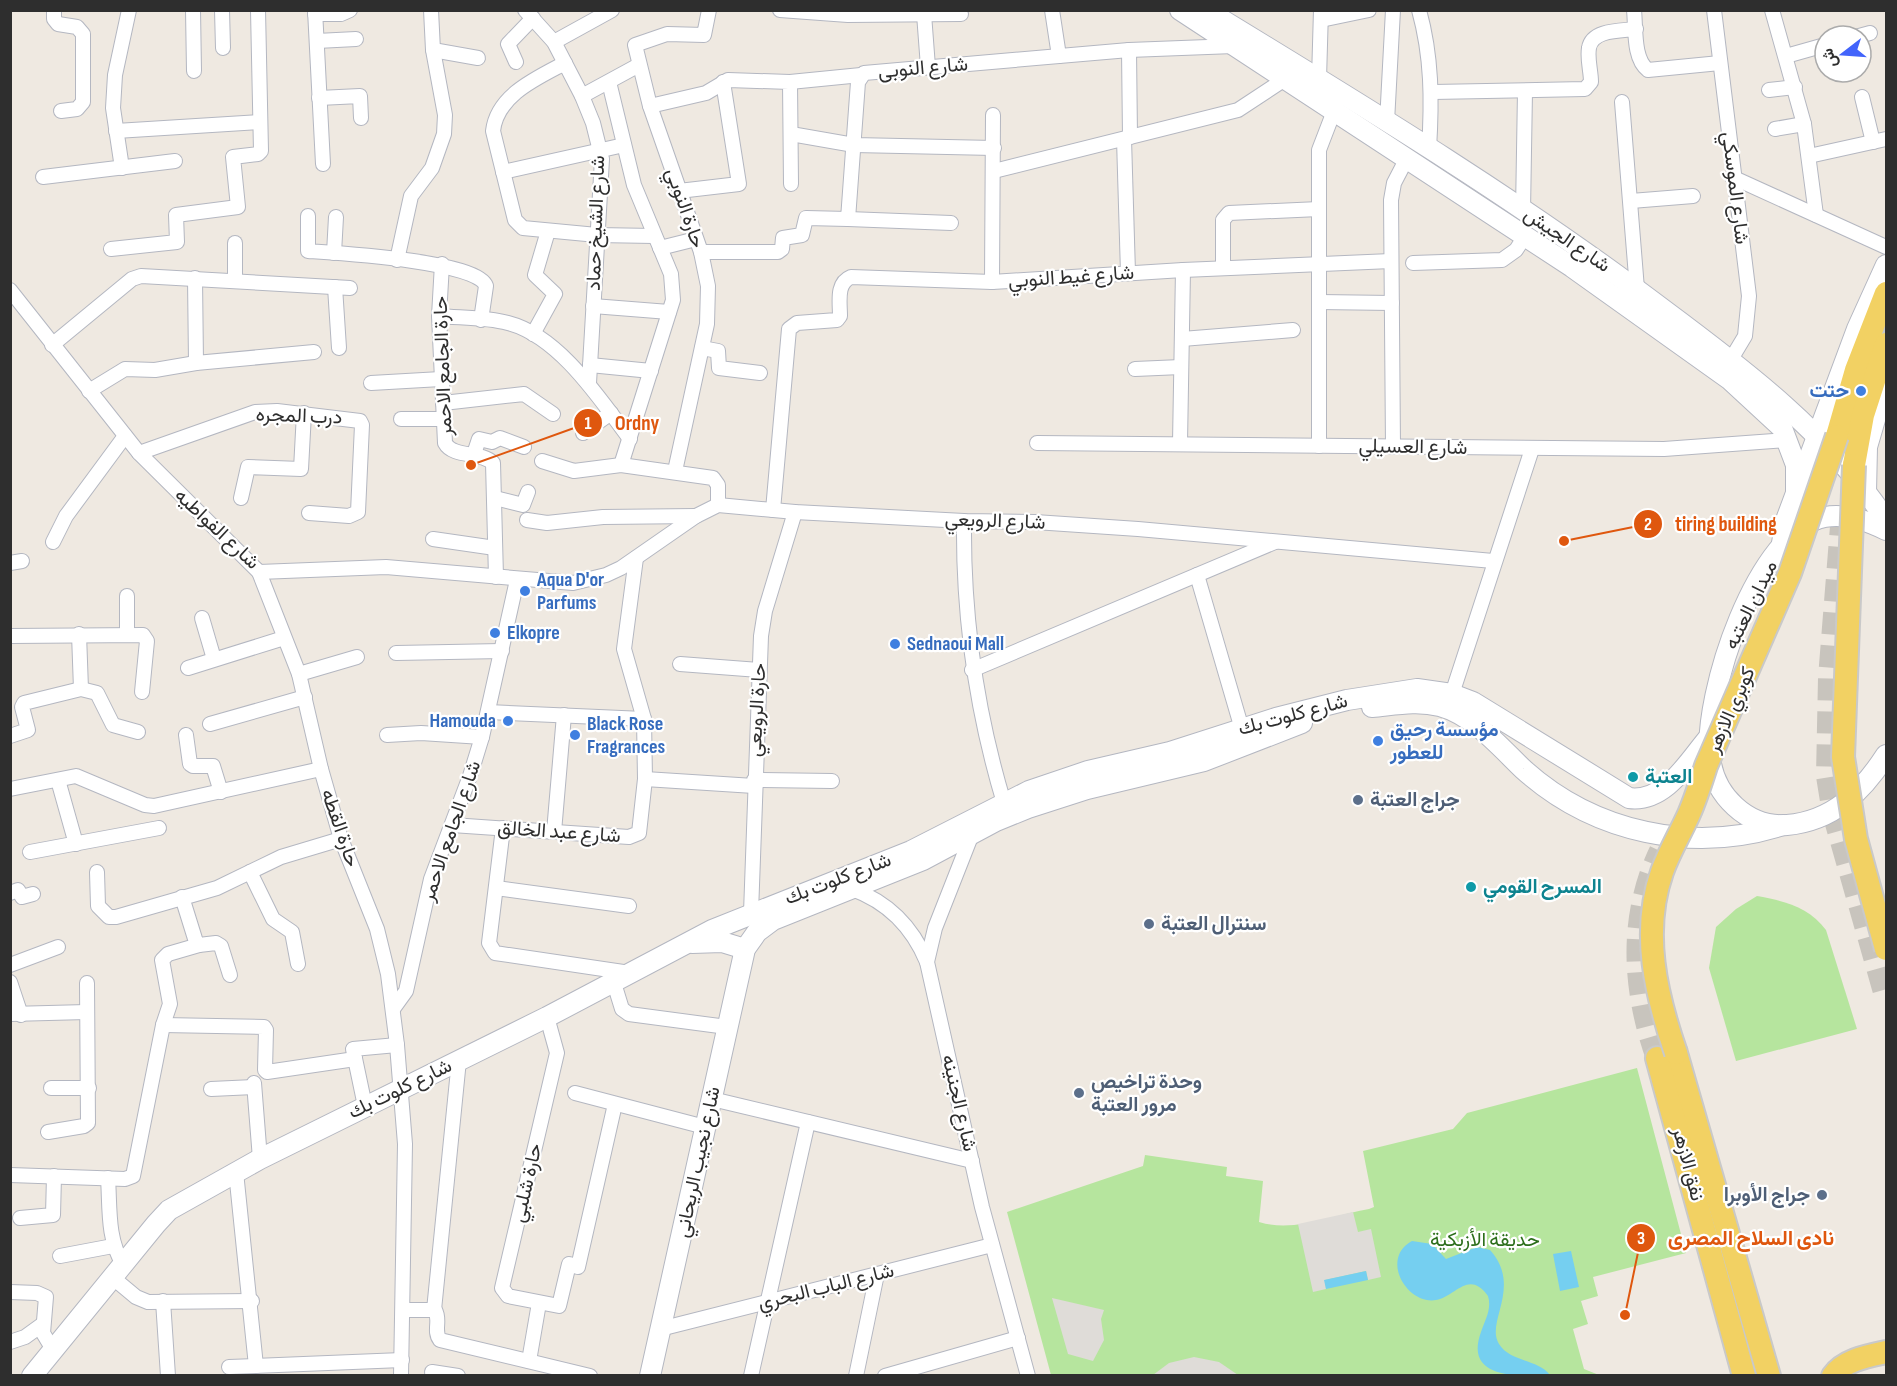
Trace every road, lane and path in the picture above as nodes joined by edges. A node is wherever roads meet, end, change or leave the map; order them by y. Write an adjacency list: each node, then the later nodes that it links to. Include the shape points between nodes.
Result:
1 (54, 10): 59 (street, via 58,24 77,27 83,34 83,102 77,109)
2 (129, 10): 67 (street, via 115,75)
3 (193, 10): 43 (street)
4 (222, 10): 31 (street)
5 (258, 10): 63 (street)
6 (350, 10): 20 (street, via 341,14)
7 (431, 10): 33 (street)
8 (612, 10): 29 (street)
9 (709, 10): 41 (street, حارة النوبي, via 704,36 668,34 636,43)
10 (780, 10): 21 (street)
11 (1052, 10): 35 (street)
12 (1180, 10): 30 (street, شارع الجيش)
13 (1206, 10): 46 (street, شارع الجيش)
14 (1369, 10): 25 (street)
15 (1393, 10): 64 (street)
16 (1419, 10): 53 (street)
17 (1634, 10): 26 (street)
18 (1714, 10): 40 (street, شارع الموسكي)
19 (1772, 10): 36 (street)
20 (315, 12): 28 (street)
21 (896, 13): 23 (street)
22 (529, 14): 29 (street, شارع الشيخ حماد); 38 (street, via 508,44)
23 (924, 14): 24 (street); 42 (street)
24 (962, 14)
25 (1321, 15): 46 (street)
26 (1636, 29): 40 (street, via 1641,65 1648,70); 52 (street, via 1603,33 1591,41 1591,82 1585,89)
27 (357, 39): 28 (street)
28 (317, 41): 55 (street)
29 (554, 42): 39 (street, شارع الشيخ حماد)
30 (1234, 46): 34 (street, شارع النوبى); 45 (street, شارع الجيش)
31 (223, 48)
32 (1813, 48): 36 (street)
33 (434, 50): 37 (street); 105 (street, via 445,115 444,134 432,168 411,196)
34 (1129, 50): 35 (street, شارع النوبى); 69 (street)
35 (1059, 56): 42 (street, شارع النوبى)
36 (1786, 56): 50 (street)
37 (478, 58)
38 (516, 62)
39 (565, 63): 54 (street, شارع الشيخ حماد); 82 (street, via 521,87 495,118 493,131)
40 (1720, 63): 84 (street, شارع الموسكي)
41 (639, 65): 47 (street); 58 (street, حارة النوبي)
42 (928, 67): 44 (street, شارع النوبى)
43 (194, 71)
44 (861, 75): 49 (street); 72 (street, شارع النوبى)
45 (1285, 79): 60 (street, شارع الجيش); 69 (street, via 1238,110)
46 (1319, 79): 64 (street, شارع الجيش)
47 (609, 82): 54 (street); 71 (street)
48 (723, 82): 49 (street); 58 (street, via 706,93); 86 (street, via 739,184)
49 (790, 82): 68 (street)
50 (1795, 87): 51 (street); 65 (street)
51 (1769, 90)
52 (1525, 91): 53 (street); 90 (street)
53 (1433, 92): 74 (street)
54 (582, 96): 75 (street, شارع الشيخ حماد)
55 (320, 98): 62 (street, via 359,96); 79 (street)
56 (1862, 98): 70 (street)
57 (1622, 102): 88 (street)
58 (650, 106): 86 (street, حارة النوبي)
59 (61, 111)
60 (1334, 111): 77 (street, شارع الجيش); 89 (street, via 1319,150)
61 (993, 115): 73 (street)
62 (361, 118)
63 (259, 122): 67 (street); 103 (street, via 260,153 233,159 237,208 176,215 177,242)
64 (1387, 122): 74 (street, شارع الجيش)
65 (1804, 124): 66 (street); 76 (street)
66 (1775, 129)
67 (116, 131): 80 (street)
68 (791, 134): 72 (street); 85 (street)
69 (1127, 138): 81 (street); 113 (street)
70 (1880, 141): 76 (street)
71 (624, 145): 75 (street); 99 (street, via 634,185)
72 (854, 145): 73 (street); 94 (street, شارع النوبى)
73 (994, 148): 81 (street)
74 (1429, 149): 90 (street, شارع الجيش)
75 (600, 150): 82 (street); 97 (street, شارع الشيخ حماد)
76 (1809, 156): 91 (street)
77 (1407, 158): 98 (street, شارع الجيش); 106 (street, via 1392,191)
78 (175, 161): 80 (street)
79 (323, 164)
80 (122, 168): 83 (street)
81 (994, 171): 116 (street)
82 (503, 172): 96 (street, via 518,226)
83 (43, 177)
84 (1732, 177): 91 (street); 136 (street, شارع الموسكي, via 1749,307 1745,336)
85 (791, 184)
86 (679, 191): 101 (street, حارة النوبي)
87 (1693, 196): 88 (street)
88 (1631, 201): 119 (street)
89 (1319, 209): 107 (street); 111 (street, via 1229,213 1223,220)
90 (1523, 211): 119 (street, شارع الجيش)
91 (1816, 215): 102 (street)
92 (308, 216): 104 (street, via 308,251)
93 (336, 217): 104 (street)
94 (848, 219): 95 (street); 101 (street, via 806,218 802,235 785,236 778,252)
95 (951, 223)
96 (548, 231): 97 (street); 129 (street, via 535,274 555,294)
97 (597, 235): 99 (street); 124 (street, شارع الشيخ حماد)
98 (1525, 236): 108 (street, via 1516,250 1502,260); 158 (street, شارع الجيش, via 1729,379 1773,418)
99 (657, 242): 101 (street); 125 (street, via 674,287)
100 (235, 243): 115 (street)
101 (699, 245): 134 (street, حارة النوبي, via 708,305)
102 (1887, 247)
103 (111, 249)
104 (334, 253): 105 (street)
105 (397, 260): 109 (street)
106 (1391, 261): 107 (street, شارع غيط النوبي); 123 (street)
107 (1319, 263): 111 (street, شارع غيط النوبي); 122 (street)
108 (1413, 263)
109 (442, 264): 126 (street, حارة الجامع الاحمر); 127 (street, via 485,281)
110 (1887, 265): 156 (street, via 1857,329)
111 (1223, 268): 112 (street, شارع غيط النوبي)
112 (1183, 270): 113 (street, شارع غيط النوبي); 130 (street)
113 (1128, 273): 116 (street, شارع غيط النوبي)
114 (195, 278): 115 (street); 132 (street, via 151,275 132,279); 137 (street)
115 (235, 281): 117 (street)
116 (992, 282): 176 (street, شارع غيط النوبي, via 851,277 841,285 837,320 797,323 789,329)
117 (335, 287): 118 (street); 133 (street)
118 (350, 288)
119 (1637, 289): 136 (street, شارع الجيش)
120 (10, 290): 132 (street, شارع الفواطيه)
121 (1887, 293): 272 (main road, كوبري الازهر, bridge, via 1856,370 1790,573 1656,892 1652,953)
122 (1319, 303): 123 (street); 161 (street)
123 (1392, 303): 163 (street)
124 (593, 306): 125 (street); 138 (street, شارع الشيخ حماد)
125 (669, 312): 141 (street)
126 (438, 316): 127 (street); 143 (street, حارة الجامع الاحمر)
127 (481, 320): 129 (street, via 507,323)
128 (1293, 330): 130 (street)
129 (533, 334): 146 (street)
130 (1182, 339): 139 (street)
131 (1887, 344): 256 (main road, bridge, via 1867,399 1854,465 1843,729 1850,812)
132 (52, 345): 147 (street, شارع الفواطيه)
133 (339, 348)
134 (702, 348): 142 (street, via 718,351 719,368); 169 (street, حارة النوبي)
135 (314, 352): 137 (street)
136 (1730, 361): 156 (street, شارع الجيش)
137 (196, 363): 147 (street, via 155,370 125,369)
138 (590, 364): 141 (street); 146 (street, شارع الشيخ حماد)
139 (1181, 367): 140 (street); 160 (street)
140 (1135, 369)
141 (651, 371): 157 (street)
142 (760, 373)
143 (441, 379): 145 (street); 148 (street, حارة الجامع الاحمر)
144 (1887, 382): 172 (street, via 1867,447)
145 (371, 383)
146 (589, 383): 150 (street)
147 (89, 391): 155 (street, شارع الفواطيه)
148 (443, 403): 151 (street, via 524,394); 153 (street, حارة الجامع الاحمر)
149 (304, 413): 165 (street, درب المجره, via 266,410 245,414); 173 (street, via 301,469 250,466 246,469); 178 (street, درب المجره, via 355,418 362,425 358,512 349,516)
150 (611, 413): 154 (street); 157 (street)
151 (554, 414)
152 (401, 419): 153 (street)
153 (444, 419): 166 (street, حارة الجامع الاحمر, via 447,447)
154 (583, 433)
155 (125, 436): 165 (street, شارع الفواطيه); 186 (street, via 66,516)
156 (1817, 436): 171 (street); 172 (street, شارع الجيش)
157 (630, 439): 168 (street)
158 (1788, 440): 164 (street, شارع العسيلي, via 1664,449); 171 (street, شارع الجيش, via 1796,465)
159 (1037, 443): 160 (street, شارع العسيلي)
160 (1180, 443): 161 (street, شارع العسيلي)
161 (1319, 446): 163 (street, شارع العسيلي)
162 (524, 447): 166 (street, via 500,438 492,442 479,439)
163 (1393, 447): 164 (street, شارع العسيلي)
164 (1532, 449): 190 (street)
165 (139, 453): 191 (street, شارع الفواطيه)
166 (474, 454): 174 (street, حارة الجامع الاحمر, via 493,463)
167 (542, 461): 168 (street, via 574,471)
168 (621, 465): 169 (street)
169 (675, 471): 175 (street, via 716,480)
170 (528, 492): 174 (street, via 523,505)
171 (1796, 492): 187 (street)
172 (1866, 492): 181 (street, شارع الجيش)
173 (241, 498)
174 (495, 498): 188 (street, حارة الجامع الاحمر)
175 (718, 505): 176 (street, شارع الرويعي); 179 (street)
176 (773, 510): 177 (street, شارع الرويعي)
177 (795, 512): 182 (street, شارع الرويعي); 207 (street, حارة الرويعي, via 765,610)
178 (309, 513)
179 (696, 516): 180 (street, via 547,523); 189 (street)
180 (526, 520)
181 (1887, 520)
182 (964, 521): 185 (street, شارع الرويعي, via 1035,522); 208 (street, via 964,596)
183 (1887, 530): 187 (street, ميدان العتبه, via 1857,518 1825,517 1809,522)
184 (433, 539): 188 (street)
185 (1277, 541): 190 (street, شارع الرويعي); 192 (street)
186 (53, 542)
187 (1782, 543): 223 (street, ميدان العتبه, via 1748,599 1731,639)
188 (495, 548): 193 (street, حارة الجامع الاحمر)
189 (636, 558): 194 (street, via 614,572 590,580); 216 (street, شارع عبد الخالق, via 624,649)
190 (1494, 561): 212 (street)
191 (259, 572): 193 (street, شارع الفواطيه, via 386,567); 200 (street, حارة القطه)
192 (1197, 575): 208 (street); 222 (street)
193 (496, 578): 194 (street, شارع الفواطيه)
194 (517, 580): 201 (street, شارع الجامع الاحمر)
195 (127, 596): 198 (street)
196 (202, 618): 204 (street)
197 (79, 634): 198 (street); 199 (street); 210 (street)
198 (127, 634): 211 (street, via 143,635 147,641)
199 (10, 636)
200 (284, 638): 204 (street); 209 (street, حارة القطه)
201 (502, 651): 202 (street); 214 (street, شارع الجامع الاحمر)
202 (396, 653)
203 (357, 657): 209 (street)
204 (214, 659): 206 (street)
205 (680, 664): 207 (street)
206 (188, 668)
207 (759, 670): 230 (street, حارة الرويعي)
208 (972, 670): 233 (street)
209 (299, 674): 213 (street, حارة القطه)
210 (81, 689): 218 (street, via 97,693 113,724); 221 (street, via 24,703 28,730)
211 (142, 692)
212 (1452, 694): 222 (street, شارع كلوت بك, via 1426,689 1399,690 1313,708); 223 (street, شارع كلوت بك, via 1504,719 1629,798 1647,798 1662,791)
213 (305, 697): 217 (street); 226 (street, حارة القطه)
214 (488, 712): 215 (street); 224 (street, شارع الجامع الاحمر)
215 (564, 715): 216 (street); 239 (street)
216 (644, 719): 227 (street, شارع عبد الخالق)
217 (210, 724)
218 (138, 732)
219 (186, 735): 232 (street, via 190,764 213,766)
220 (387, 735): 224 (street)
221 (10, 736)
222 (1244, 736): 233 (street, شارع كلوت بك, via 1058,780); 235 (street, شارع كلوت بك, via 1341,712 1425,703 1461,715 1562,798 1626,827 1672,837 1717,839); 238 (street, شارع كلوت بك, via 1172,771 1057,798)
223 (1710, 736): 235 (street, ميدان العتبه, via 1712,769 1725,796 1748,816)
224 (482, 737): 234 (street, شارع الجامع الاحمر)
225 (1887, 755): 235 (street, ميدان العتبه, via 1842,806 1809,822)
226 (321, 768): 232 (street); 240 (street, حارة القطه)
227 (645, 778): 230 (street); 239 (street, شارع عبد الخالق, via 639,833 634,837)
228 (58, 780): 231 (street); 232 (street, via 83,778 154,806); 241 (street)
229 (832, 781): 230 (street)
230 (754, 783): 251 (street, حارة الرويعي)
231 (10, 789)
232 (221, 792)
233 (1004, 803): 238 (street, شارع كلوت بك)
234 (452, 825): 237 (street, شارع عبد الخالق); 265 (street, شارع الجامع الاحمر, via 431,879 406,992)
235 (1783, 825)
236 (159, 828): 241 (street)
237 (503, 828): 239 (street, شارع عبد الخالق); 245 (street)
238 (968, 828): 246 (street, شارع كلوت بك, via 923,860); 251 (street, شارع كلوت بك); 257 (street, شارع الجنينه)
239 (554, 832)
240 (341, 839): 244 (street); 265 (street, حارة القطه, via 377,929)
241 (76, 844): 242 (street)
242 (30, 852)
243 (97, 872): 249 (street, via 98,906 109,917)
244 (250, 872): 249 (street, via 217,888); 258 (street, via 273,919 292,932)
245 (495, 888): 250 (street); 260 (street, via 489,943 495,953)
246 (852, 889): 255 (street, شارع كلوت بك, via 773,920 757,932); 257 (street, via 880,901 903,921)
247 (10, 893): 248 (street, via 18,890 22,897)
248 (33, 894)
249 (182, 897): 253 (street)
250 (629, 906)
251 (751, 913): 252 (street, شارع كلوت بك)
252 (685, 944): 255 (street, via 710,941); 260 (street, شارع كلوت بك)
253 (199, 945): 261 (street, via 221,946); 269 (street, via 168,954 162,960 170,1004)
254 (58, 947): 259 (street)
255 (745, 949): 270 (street, شارع نجيب الريحاني)
256 (1887, 949)
257 (927, 962): 287 (street, شارع الجنينه)
258 (298, 964)
259 (10, 965)
260 (632, 973): 263 (street, شارع كلوت بك)
261 (230, 975)
262 (10, 982): 267 (street)
263 (614, 982): 268 (street, شارع كلوت بك); 270 (street, via 622,1009 629,1014)
264 (87, 983): 266 (street)
265 (393, 1009): 271 (street, حارة القطه)
266 (87, 1012): 267 (street); 276 (street)
267 (16, 1015)
268 (547, 1017): 274 (street, شارع كلوت بك); 302 (street, حارة شلبي, via 557,1053 502,1288 508,1296)
269 (163, 1025): 273 (street, via 264,1028 267,1072); 291 (street, via 133,1176)
270 (727, 1027): 280 (street, شارع نجيب الريحاني)
271 (397, 1045): 273 (street, via 353,1049); 278 (street, حارة القطه)
272 (1666, 1055): 328 (main road, نفق الازهر); 329 (main road, كوبري الازهر)
273 (354, 1059): 282 (street)
274 (459, 1060): 278 (street, شارع كلوت بك); 304 (street)
275 (51, 1088): 276 (street)
276 (89, 1088): 285 (street, via 87,1125)
277 (211, 1089): 286 (street, via 254,1085)
278 (400, 1089): 282 (street, شارع كلوت بك); 303 (street, حارة القطه, via 405,1144)
279 (575, 1093): 281 (street)
280 (712, 1099): 283 (street); 284 (street, شارع نجيب الريحاني)
281 (615, 1104): 284 (street); 302 (street, حارة شلبي, via 578,1267 569,1264 560,1306)
282 (365, 1106): 286 (street, شارع كلوت بك)
283 (808, 1122): 287 (street); 301 (street)
284 (705, 1127): 306 (street, شارع نجيب الريحاني)
285 (48, 1132)
286 (260, 1159): 288 (street, شارع كلوت بك)
287 (972, 1161): 293 (street, شارع الجنينه)
288 (236, 1172): 296 (street, شارع كلوت بك, via 170,1210); 300 (street)
289 (10, 1174): 290 (street)
290 (54, 1176): 291 (street); 292 (street, via 54,1215)
291 (108, 1178): 294 (street)
292 (20, 1218)
293 (992, 1245): 297 (street, شارع الباب البحري); 307 (street, شارع الجنينه)
294 (113, 1246): 295 (street); 296 (street)
295 (60, 1256)
296 (118, 1270): 299 (street, via 141,1300); 309 (street, شارع كلوت بك)
297 (877, 1274): 301 (street, شارع الباب البحري); 325 (street)
298 (10, 1292): 305 (street, via 42,1294 46,1302)
299 (163, 1301): 300 (street); 319 (street)
300 (252, 1301): 313 (street)
301 (767, 1302): 306 (street, شارع الباب البحري); 324 (street)
302 (539, 1303): 312 (street)
303 (404, 1310): 304 (street); 311 (street, حارة القطه)
304 (434, 1310): 312 (street, via 440,1340)
305 (43, 1324): 308 (street); 309 (street, via 44,1338)
306 (660, 1329): 323 (street, شارع نجيب الريحاني)
307 (1018, 1338): 317 (street); 327 (street, شارع الجنينه)
308 (10, 1342)
309 (52, 1348): 318 (street, شارع كلوت بك)
310 (1887, 1352): 330 (main road, via 1853,1361)
311 (402, 1360): 315 (street); 320 (street, حارة القطه)
312 (529, 1361): 322 (street)
313 (256, 1366): 314 (street); 315 (street)
314 (229, 1367)
315 (284, 1370)
316 (432, 1371): 321 (street)
317 (909, 1372): 326 (street)
318 (33, 1375)
319 (168, 1376)
320 (401, 1376)
321 (458, 1376)
322 (590, 1376)
323 (650, 1376)
324 (751, 1376)
325 (856, 1376)
326 (885, 1376)
327 (1028, 1376)
328 (1744, 1376)
329 (1768, 1376)
330 (1833, 1376)

